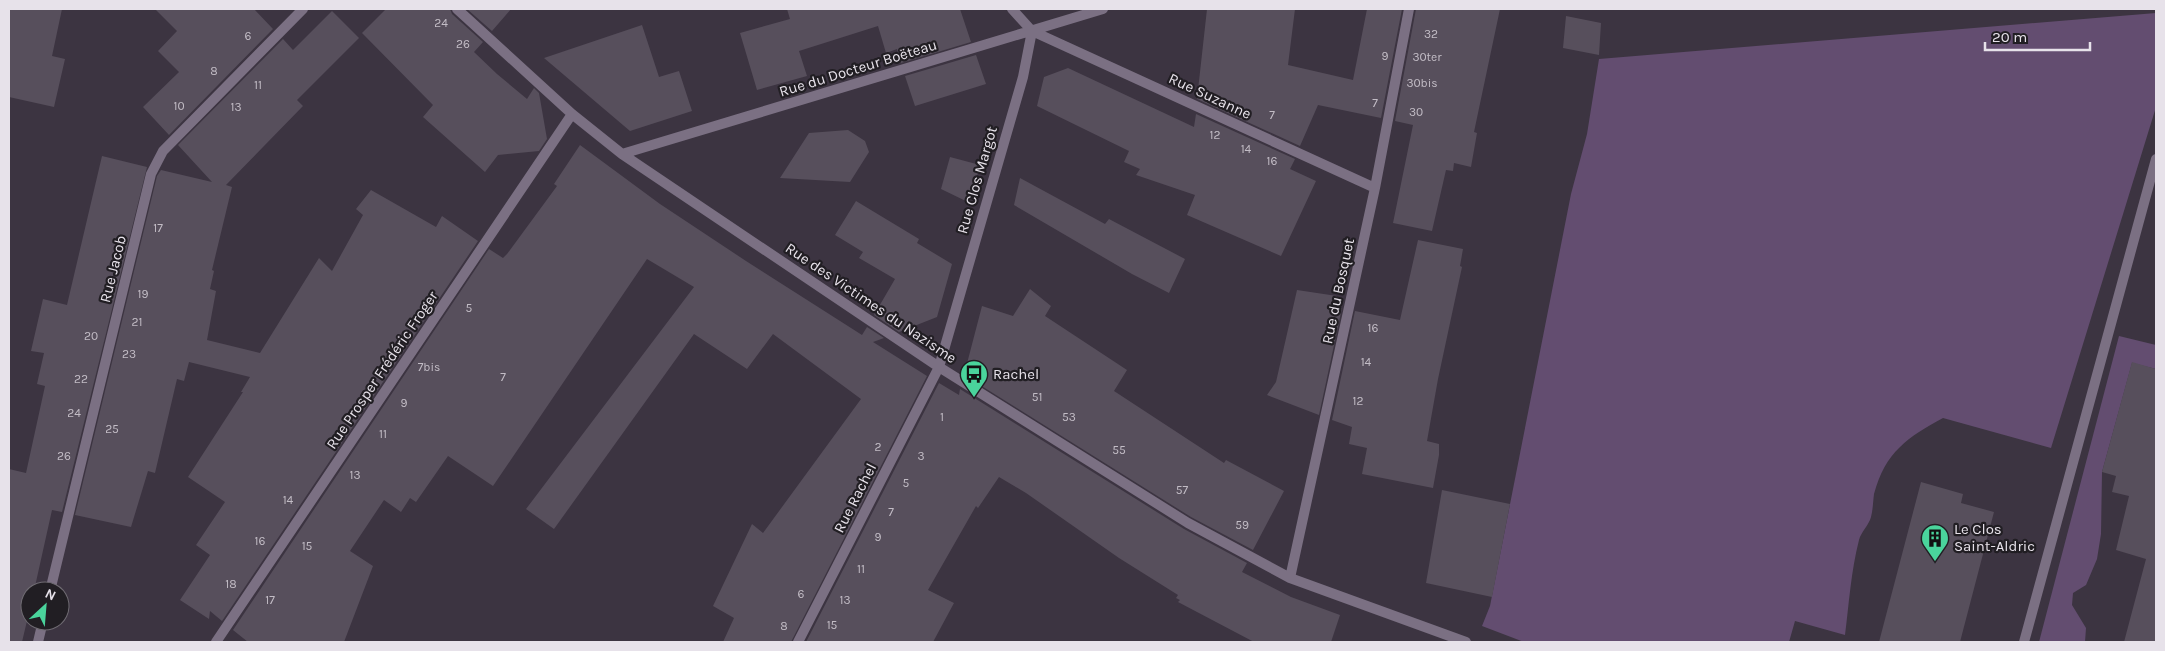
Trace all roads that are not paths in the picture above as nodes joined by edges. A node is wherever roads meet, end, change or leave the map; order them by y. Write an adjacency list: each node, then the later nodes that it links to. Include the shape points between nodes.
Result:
1 (303, 9): 13 (street, Rue Jacob, via 164,150 151,174)
2 (457, 9): 7 (street, Rue des Victimes du Nazisme)
3 (1012, 9): 6 (street)
4 (1103, 9): 6 (street, Rue du Docteur Boëteau)
5 (1409, 9): 10 (street, Rue du Bosquet)
6 (1032, 31): 8 (street, Rue du Docteur Boëteau); 10 (street, Rue Suzanne); 11 (street, Rue Clos Margot, via 1023,77)
7 (572, 114): 8 (street, Rue des Victimes du Nazisme); 14 (street, Rue Prosper Frédéric Froger)
8 (622, 154): 11 (street, Rue des Victimes du Nazisme)
9 (2156, 159): 17 (street)
10 (1375, 188): 12 (street, Rue du Bosquet)
11 (939, 367): 12 (street, Rue des Victimes du Nazisme, via 1188,523); 15 (street, Rue Rachel)
12 (1290, 578): 16 (street, Rue des Victimes du Nazisme)
13 (52, 581)
14 (216, 642)
15 (798, 642)
16 (1466, 642)
17 (2024, 642)

